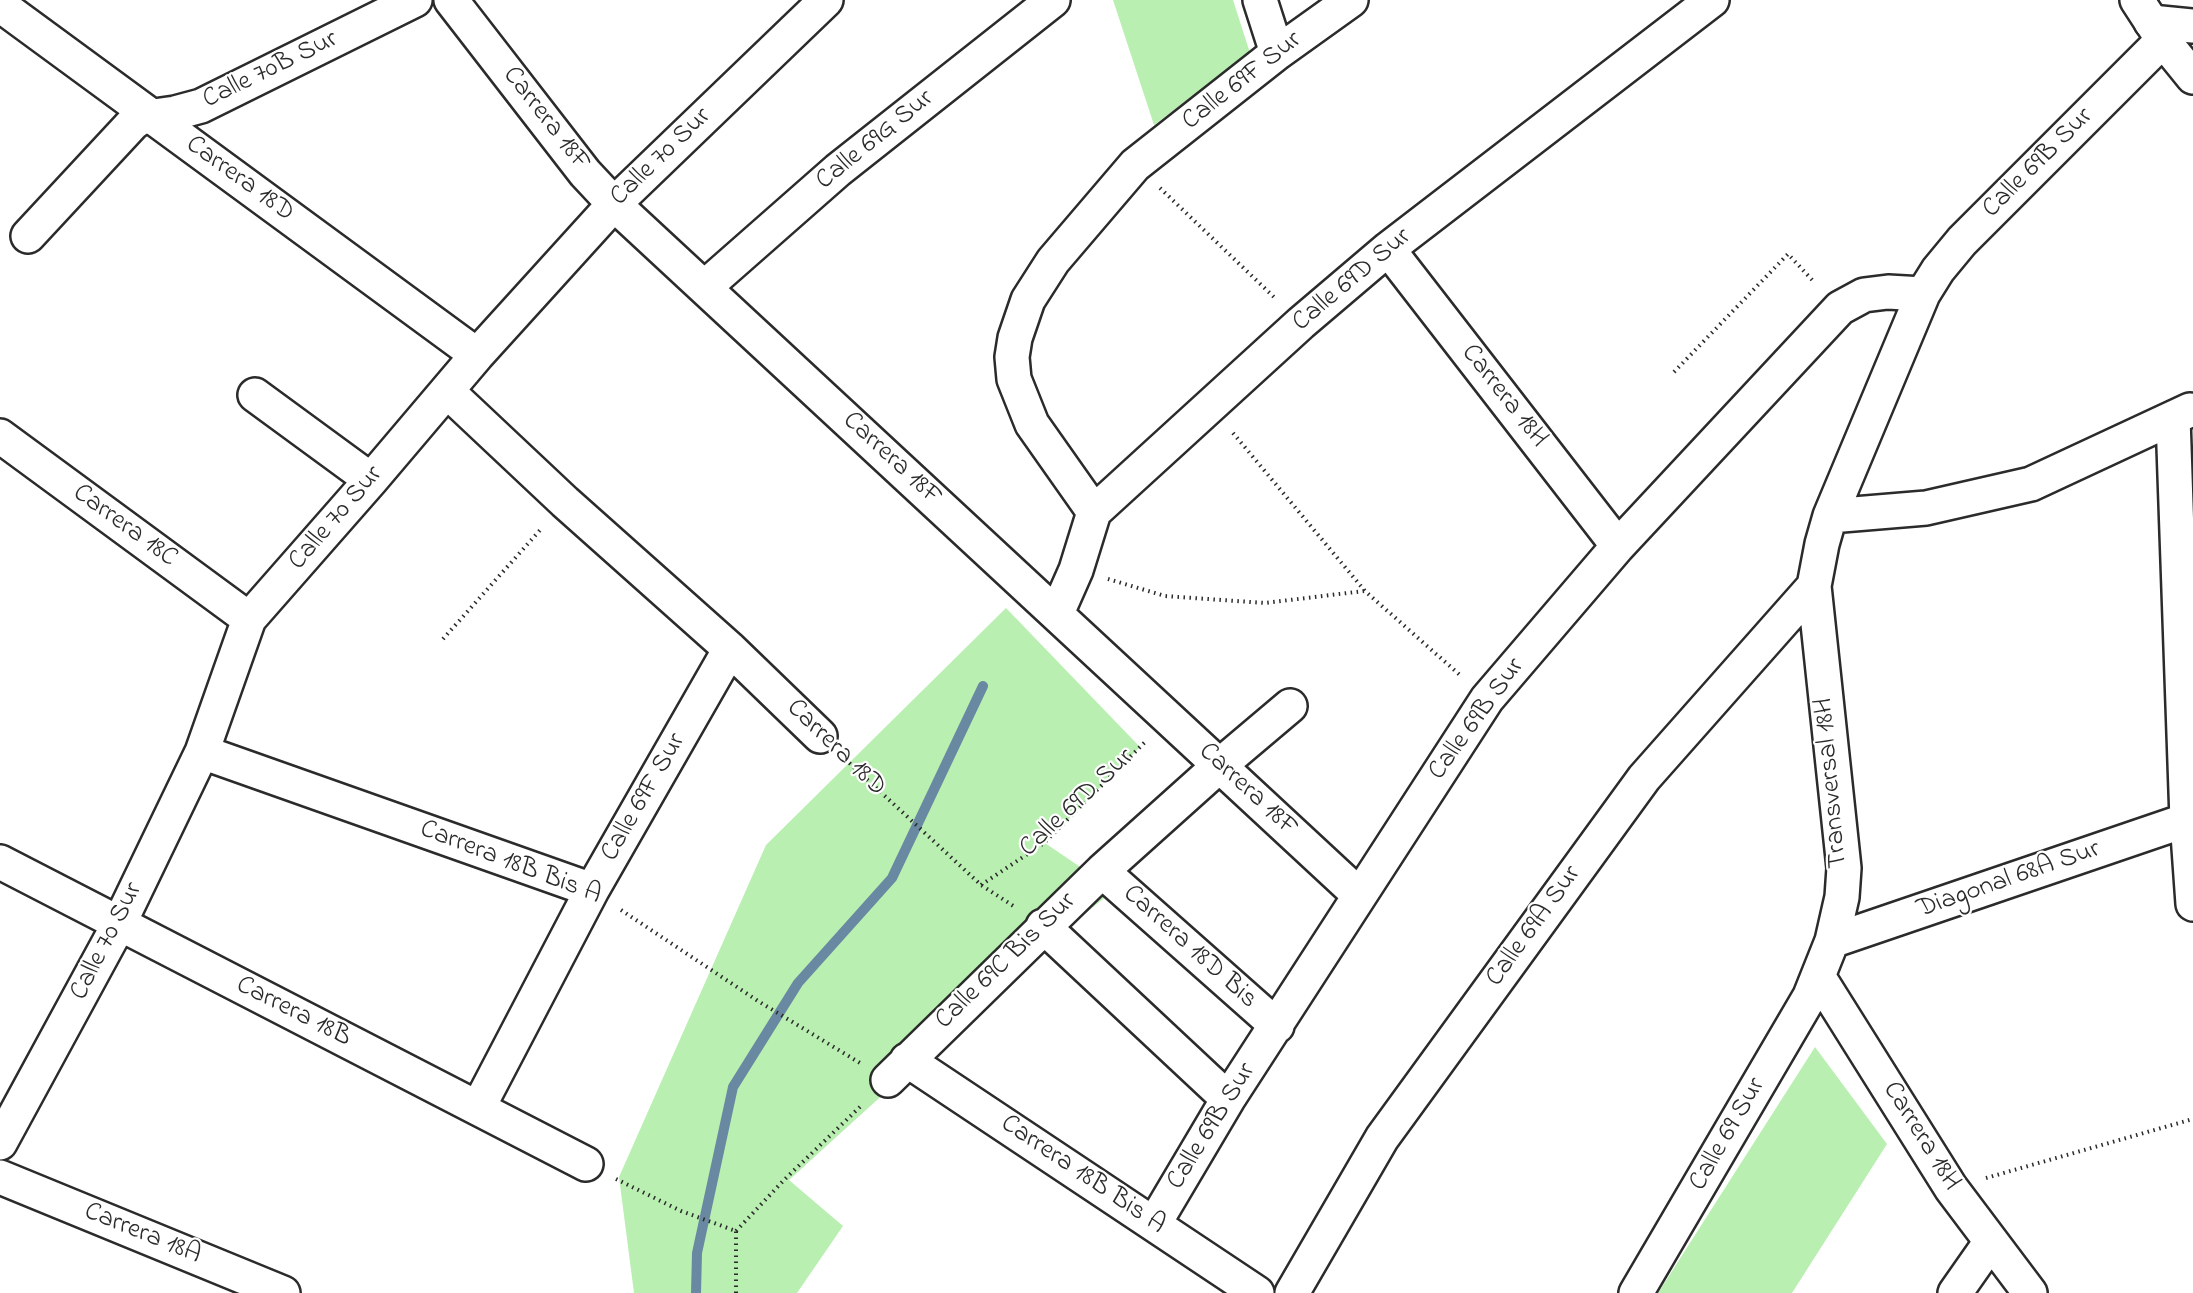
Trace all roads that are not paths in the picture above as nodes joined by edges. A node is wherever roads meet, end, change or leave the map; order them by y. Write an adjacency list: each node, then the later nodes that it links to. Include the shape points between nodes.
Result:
1 (415, 0): 14 (street, Calle 70B Sur, via 201,106)
2 (451, 0): 15 (street, Carrera 18F, via 585,173)
3 (826, 0): 15 (street, Calle 70 Sur)
4 (1053, 0): 9 (street, Calle 69G Sur)
5 (1260, 0): 12 (street)
6 (1351, 0): 12 (street, Calle 69F Sur)
7 (1712, 0): 17 (street, Calle 69D Sur)
8 (0, 5): 14 (street, Carrera 18D)
9 (1014, 12): 18 (street, Calle 69G Sur)
10 (2151, 21): 11 (street); 13 (street); 19 (street, Calle 69B Sur, via 1962,241)
11 (2193, 26)
12 (1277, 53): 26 (street, Calle 69F Sur, via 1135,165 1053,261 1028,300 1011,357 1014,379 1032,424)
13 (2193, 77)
14 (151, 115): 16 (street, Calle 70B Sur, via 133,123); 20 (street, Carrera 18D)
15 (614, 204): 18 (street, Carrera 18F); 20 (street, Calle 70 Sur)
16 (28, 236)
17 (1388, 249): 26 (street, Calle 69D Sur); 28 (street, Carrera 18H)
18 (705, 287): 30 (street, Carrera 18F)
19 (1923, 294): 27 (street, Calle 69B Sur); 28 (street, Calle 69B Sur, via 1888,291 1864,295 1840,308)
20 (477, 356): 21 (street, Calle 70 Sur)
21 (447, 391): 25 (street, Calle 70 Sur); 32 (street, Carrera 18D)
22 (255, 395): 25 (street)
23 (2183, 413): 27 (street, via 2031,484 1926,508); 37 (street)
24 (0, 436): 31 (street, Carrera 18C)
25 (371, 480): 31 (street, Calle 70 Sur)
26 (1094, 512): 30 (street, via 1076,570)
27 (1830, 516): 29 (street, Calle 69B Sur)
28 (1618, 546): 41 (street, Calle 69B Sur, via 1487,699)
29 (1814, 586): 45 (street, Transversal 18H, via 1844,868); 58 (street, Calle 69A Sur, via 1644,778 1383,1138)
30 (1057, 613): 36 (street, Carrera 18F)
31 (249, 619): 35 (street, Calle 70 Sur)
32 (730, 649): 34 (street, Carrera 18D); 40 (street, Calle 69F Sur)
33 (1290, 706): 36 (street, Calle 69C Bis Sur)
34 (820, 736)
35 (202, 752): 40 (street, Carrera 18B Bis A); 43 (street, Calle 70 Sur)
36 (1219, 766): 39 (street, Calle 69C Bis Sur); 41 (street, Carrera 18F)
37 (2187, 820): 42 (street); 45 (street, Diagonal 68A Sur)
38 (0, 862): 43 (street, Carrera 18B)
39 (1102, 871): 44 (street, Calle 69C Bis Sur); 47 (street, Carrera 18D Bis)
40 (592, 890): 50 (street, Calle 69F Sur)
41 (1359, 895): 47 (street, Calle 69B Sur)
42 (2193, 904)
43 (119, 924): 50 (street, Carrera 18B); 51 (street, Calle 70 Sur)
44 (1043, 926): 48 (street, Calle 69C Bis Sur); 49 (street)
45 (1832, 941): 46 (street, Transversal 18H)
46 (1818, 976): 55 (street, Carrera 18H, via 1951,1188); 59 (street, Calle 69 Sur)
47 (1277, 1026): 49 (street, Calle 69B Sur)
48 (898, 1070): 54 (street, Carrera 18B Bis A)
49 (1227, 1099): 54 (street, Calle 69B Sur)
50 (477, 1108): 52 (street, Carrera 18B)
51 (0, 1143)
52 (586, 1164)
53 (0, 1177): 56 (street, Carrera 18A)
54 (1154, 1224): 57 (street, Carrera 18B Bis A)
55 (1990, 1243): 60 (street); 61 (street, Carrera 18H)
56 (283, 1293)
57 (1257, 1293)
58 (1292, 1293)
59 (1636, 1293)
60 (1955, 1293)
61 (2030, 1293)

